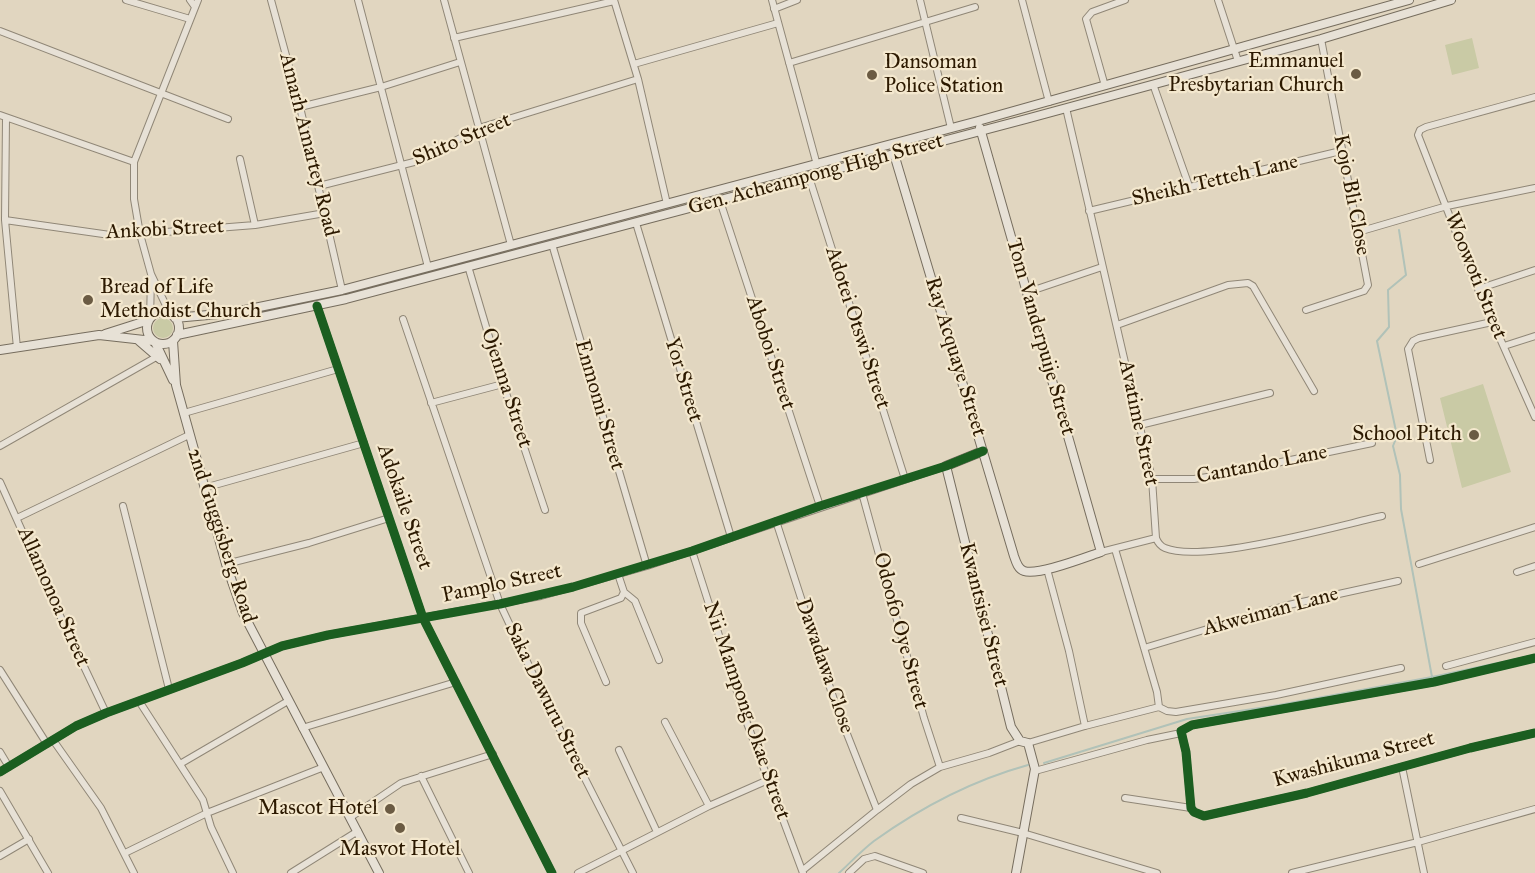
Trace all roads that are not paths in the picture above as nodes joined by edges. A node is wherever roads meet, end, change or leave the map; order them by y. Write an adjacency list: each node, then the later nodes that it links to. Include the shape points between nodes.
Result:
1 (126, 0): 18 (street)
2 (190, 0): 15 (street)
3 (271, 0): 36 (street, Amarh Amartey Road)
4 (358, 0): 32 (street)
5 (444, 0): 22 (street)
6 (614, 0): 22 (street); 28 (street)
7 (772, 0): 17 (street)
8 (797, 0): 17 (street)
9 (920, 0): 19 (street)
10 (1022, 0): 35 (street)
11 (1125, 0): 31 (street, via 1088,15 1087,26)
12 (1218, 0): 24 (street)
13 (1409, 0): 24 (main road, Gen. Acheampong High Street)
14 (1451, 0): 23 (main road, Gen. Acheampong High Street)
15 (197, 3): 18 (street)
16 (975, 7): 19 (street)
17 (774, 9): 20 (street)
18 (190, 19): 33 (street)
19 (925, 22): 27 (street); 42 (street)
20 (778, 23): 27 (street); 28 (street)
21 (0, 31): 33 (street)
22 (454, 38): 26 (street)
23 (1320, 39): 25 (main road, Gen. Acheampong High Street); 44 (street, Kojo Bli Close)
24 (1236, 50): 25 (street); 31 (main road, Gen. Acheampong High Street)
25 (1238, 61): 30 (main road, Gen. Acheampong High Street)
26 (460, 62): 32 (street); 41 (street)
27 (789, 63): 48 (street)
28 (634, 64): 29 (street)
29 (638, 79): 41 (street, Shito Street); 55 (street)
30 (1153, 84): 37 (main road, Gen. Acheampong High Street); 52 (street)
31 (1105, 86): 35 (main road, Gen. Acheampong High Street)
32 (381, 87): 36 (street); 49 (street)
33 (162, 93): 39 (street); 47 (street)
34 (1535, 97): 56 (street, Woowoti Street, via 1420,130 1420,144)
35 (1048, 102): 40 (main road, Gen. Acheampong High Street)
36 (300, 107): 51 (street, Amarh Amartey Road)
37 (1066, 108): 43 (main road, Gen. Acheampong High Street); 57 (street, Avatime Street)
38 (3, 116): 47 (street); 59 (street)
39 (228, 119)
40 (978, 122): 42 (main road, Gen. Acheampong High Street); 43 (main road, Tom Vanderpuije Street)
41 (479, 128): 49 (street, Shito Street); 65 (street)
42 (951, 128): 48 (main road, Gen. Acheampong High Street)
43 (980, 131): 45 (main road, Gen. Acheampong High Street); 73 (main road, Tom Vanderpuije Street)
44 (1341, 151): 52 (street, Sheikh Tetteh Lane); 62 (street, Kojo Bli Close)
45 (894, 154): 50 (main road, Gen. Acheampong High Street); 106 (main road, Ray Acquaye Street)
46 (240, 159): 61 (street)
47 (134, 162): 63 (street, via 134,200)
48 (817, 165): 55 (main road, Gen. Acheampong High Street)
49 (401, 166): 51 (street, Shito Street); 67 (street)
50 (809, 177): 54 (main road, Gen. Acheampong High Street); 109 (street, Adotei Otswi Street)
51 (319, 186): 58 (street, Amarh Amartey Road)
52 (1189, 186): 57 (street, Sheikh Tetteh Lane)
53 (1535, 188): 56 (street)
54 (720, 201): 60 (main road, Gen. Acheampong High Street); 115 (street, Aboboi Street)
55 (667, 204): 65 (main road, Gen. Acheampong High Street)
56 (1447, 206): 62 (street); 71 (street, Woowoti Street)
57 (1089, 211): 68 (street, Avatime Street)
58 (325, 213): 61 (street, Ankobi Street); 72 (street, Amarh Amartey Road)
59 (5, 220): 63 (street, Ankobi Street, via 110,235); 88 (street)
60 (636, 223): 64 (main road, Gen. Acheampong High Street); 122 (street, Yor Street)
61 (255, 225): 63 (street, Ankobi Street)
62 (1358, 232): 75 (street, Kojo Bli Close, via 1367,289)
63 (140, 234): 70 (street)
64 (552, 244): 66 (main road, Gen. Acheampong High Street); 129 (street, Enmomi Street)
65 (511, 245): 67 (main road, Gen. Acheampong High Street)
66 (468, 266): 74 (main road, Gen. Acheampong High Street); 94 (street, Ojenma Street)
67 (428, 267): 72 (main road, Gen. Acheampong High Street)
68 (1102, 267): 73 (street); 80 (street, Avatime Street)
69 (1535, 270): 71 (street)
70 (151, 274): 76 (street); 78 (street)
71 (1478, 289): 79 (street, Woowoti Street)
72 (342, 290): 76 (main road, Gen. Acheampong High Street, via 230,313)
73 (1028, 292): 126 (main road, Tom Vanderpuije Street)
74 (317, 306): 81 (main road, Gen. Acheampong High Street); 93 (street, Adokaile Street)
75 (1306, 310)
76 (172, 316): 78 (main road, via 157,314); 85 (main road, via 178,326)
77 (403, 319): 98 (street, Saka Dawuru Street)
78 (150, 320): 82 (main road); 86 (main road, via 147,329)
79 (1492, 321): 87 (street, Woowoti Street); 107 (street, via 1419,338 1408,349)
80 (1117, 325): 96 (street, via 1228,285 1248,283); 101 (street, Avatime Street)
81 (192, 331): 85 (main road, Gen. Acheampong High Street); 90 (main road)
82 (99, 335): 84 (main road); 88 (main road)
83 (1535, 336): 87 (street)
84 (136, 338): 86 (main road); 91 (main road)
85 (175, 338): 86 (main road, via 164,344); 90 (main road, 2nd Guggisberg Road)
86 (154, 341): 92 (main road, 2nd Guggisberg Road)
87 (1504, 346): 100 (street, Woowoti Street)
88 (16, 348): 89 (main road)
89 (0, 350)
90 (172, 355): 95 (main road, 2nd Guggisberg Road)
91 (158, 356): 92 (main road); 105 (street)
92 (167, 367): 95 (main road, 2nd Guggisberg Road)
93 (338, 369): 99 (street); 103 (street, Adokaile Street)
94 (503, 384): 98 (street); 116 (street, Ojenma Street)
95 (176, 386): 99 (main road, 2nd Guggisberg Road)
96 (1314, 391)
97 (1270, 393): 101 (street)
98 (431, 403): 136 (street, Saka Dawuru Street)
99 (184, 413): 102 (main road, 2nd Guggisberg Road)
100 (1535, 417)
101 (1140, 425): 110 (street, Avatime Street)
102 (189, 435): 112 (main road, 2nd Guggisberg Road); 118 (street)
103 (364, 443): 112 (street); 119 (street, Adokaile Street)
104 (1372, 443): 110 (street, Cantando Lane, via 1214,476)
105 (0, 446)
106 (983, 451): 108 (main road, Pamplo Street); 131 (main road, Ray Acquaye Street, via 1017,565 1026,572)
107 (1430, 459)
108 (946, 466): 109 (street, Pamplo Street); 159 (main road, Kwantsisei Street, via 1011,727)
109 (905, 479): 113 (street, Pamplo Street)
110 (1152, 479): 123 (street, Avatime Street)
111 (0, 482): 118 (street, Allamonoa Street)
112 (204, 488): 127 (main road, 2nd Guggisberg Road)
113 (862, 493): 115 (street, Pamplo Street); 166 (street, Odoofo Oye Street)
114 (123, 506): 148 (street)
115 (820, 506): 120 (street, Pamplo Street)
116 (545, 510)
117 (1382, 516): 123 (street, via 1226,549 1176,550 1161,546)
118 (17, 518): 152 (street, Allamonoa Street)
119 (389, 518): 127 (street); 137 (street, Adokaile Street)
120 (776, 521): 122 (street, Pamplo Street); 177 (street, Dawadawa Close, via 836,706)
121 (1535, 527): 128 (street)
122 (731, 537): 125 (street, Pamplo Street)
123 (1156, 538): 124 (street)
124 (1115, 549): 126 (street, Ray Acquaye Street); 139 (street)
125 (692, 551): 129 (street, Pamplo Street); 171 (street, Nii Mampong Okae Street)
126 (1101, 552): 131 (main road, Ray Acquaye Street)
127 (226, 564): 140 (main road, 2nd Guggisberg Road, via 243,613)
128 (1419, 564)
129 (646, 566): 133 (street, Pamplo Street)
130 (1535, 566): 132 (street)
131 (1047, 569): 154 (street)
132 (1517, 572)
133 (618, 574): 135 (street); 136 (street, Pamplo Street)
134 (1398, 581): 139 (street, Akweiman Lane, via 1284,606)
135 (624, 592): 142 (street, via 635,601); 147 (street, via 621,598 581,613 581,623)
136 (500, 604): 137 (street, Pamplo Street); 186 (street, Saka Dawuru Street)
137 (423, 618): 140 (street, Pamplo Street, via 292,643); 146 (street, Adokaile Street)
138 (1535, 642): 143 (street)
139 (1144, 648): 151 (street)
140 (263, 653): 148 (street, Pamplo Street); 150 (main road, 2nd Guggisberg Road)
141 (1535, 658): 156 (street, via 1434,681 1196,724)
142 (660, 660)
143 (1446, 666)
144 (1401, 668): 151 (street, via 1176,712)
145 (0, 670): 158 (street)
146 (456, 682): 155 (street); 162 (street, Adokaile Street)
147 (606, 682)
148 (170, 689): 149 (street, Pamplo Street)
149 (139, 701): 152 (street, Pamplo Street); 163 (street)
150 (288, 701): 155 (main road, 2nd Guggisberg Road); 163 (street)
151 (1159, 707): 154 (street)
152 (106, 712): 158 (street, Pamplo Street)
153 (665, 722): 175 (street)
154 (1085, 726): 159 (street)
155 (302, 728): 165 (main road, 2nd Guggisberg Road)
156 (1181, 733): 168 (street); 174 (street)
157 (1535, 733): 167 (street, Kwashikuma Street)
158 (50, 742): 164 (street, Pamplo Street); 187 (street, via 100,808)
159 (1024, 742): 166 (street); 168 (main road, Kwantsisei Street)
160 (619, 750): 182 (street)
161 (0, 752): 164 (street)
162 (493, 754): 170 (street); 196 (street, Adokaile Street)
163 (180, 764): 178 (street)
164 (9, 767): 169 (street, Pamplo Street)
165 (324, 767): 178 (street); 179 (main road, 2nd Guggisberg Road)
166 (940, 767): 177 (street)
167 (1402, 767): 174 (street, Kwashikuma Street, via 1204,816); 185 (street)
168 (1035, 770): 183 (main road)
169 (0, 772)
170 (421, 776): 179 (street, via 393,787); 195 (street)
171 (768, 780): 175 (street); 189 (street, Nii Mampong Okae Street)
172 (0, 790): 184 (street)
173 (1125, 798): 174 (street, Kwashikuma Street)
174 (1190, 805)
175 (709, 806): 182 (street)
176 (1535, 809): 185 (street)
177 (877, 810): 189 (street)
178 (207, 813): 187 (street); 192 (street)
179 (351, 817): 181 (main road, 2nd Guggisberg Road)
180 (961, 818): 183 (street)
181 (358, 831): 193 (street); 194 (main road, 2nd Guggisberg Road)
182 (657, 832): 186 (street)
183 (1023, 833): 201 (main road); 202 (street)
184 (29, 839): 188 (street); 190 (street)
185 (1418, 842): 203 (street); 204 (street)
186 (621, 850): 197 (street); 198 (street, Saka Dawuru Street)
187 (125, 853): 191 (street)
188 (0, 856)
189 (803, 872)
190 (48, 873)
191 (134, 873)
192 (233, 873)
193 (291, 873)
194 (379, 873)
195 (469, 873)
196 (552, 873)
197 (578, 873)
198 (633, 873)
199 (849, 873): 200 (street, via 864,859 874,856)
200 (924, 873)
201 (1016, 873)
202 (1157, 873)
203 (1292, 873)
204 (1424, 873)

